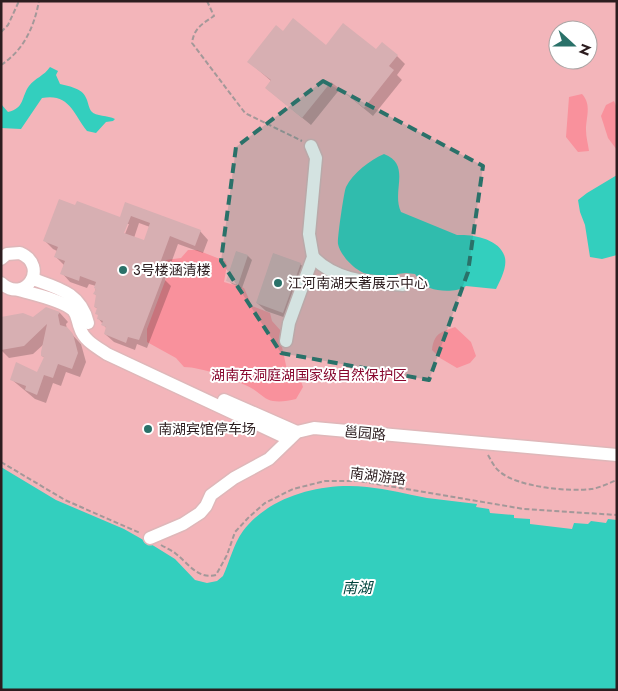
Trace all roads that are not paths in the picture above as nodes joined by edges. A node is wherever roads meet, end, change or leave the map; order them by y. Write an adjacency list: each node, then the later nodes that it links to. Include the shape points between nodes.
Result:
1 (311, 146): 4 (street, via 316,158 309,234)
2 (1, 247): 3 (street)
3 (20, 253): 5 (street, via 7,254); 6 (street, via 30,260)
4 (313, 257): 8 (street, via 320,265 347,278); 10 (street, via 288,323)
5 (1, 259)
6 (33, 278): 9 (street); 11 (street, via 73,297 81,305 88,329 103,343)
7 (1, 284): 9 (street)
8 (403, 285)
9 (18, 290): 11 (street, via 72,309 85,338 107,354)
10 (286, 341)
11 (293, 436): 12 (street, 邕园路, via 314,428); 13 (street, via 269,459 211,495 200,513)
12 (617, 455)
13 (150, 538)

